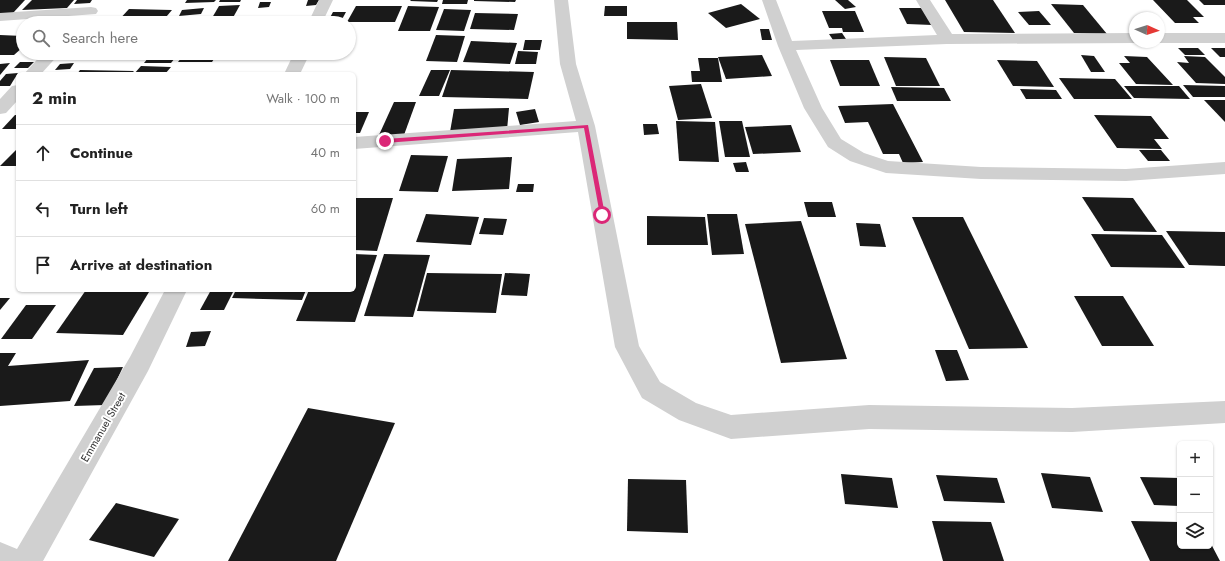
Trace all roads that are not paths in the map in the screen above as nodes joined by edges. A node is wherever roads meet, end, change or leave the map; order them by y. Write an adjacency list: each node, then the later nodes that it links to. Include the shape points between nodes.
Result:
1 (326, 0): 7 (street)
2 (562, 0): 20 (street, via 568,64)
3 (769, 0): 13 (street)
4 (922, 0): 12 (street)
5 (96, 6): 6 (street); 8 (street)
6 (87, 16)
7 (318, 16)
8 (0, 17)
9 (1129, 38): 12 (street)
10 (1165, 38): 11 (street)
11 (1225, 38)
12 (947, 39): 13 (street)
13 (786, 46): 22 (street, via 814,108 834,143 857,158 886,167 981,173 1126,175)
14 (45, 60): 16 (street)
15 (299, 60): 17 (street)
16 (34, 72)
17 (293, 72)
18 (16, 92): 19 (street)
19 (0, 109)
20 (586, 126): 21 (street); 24 (street, via 627,347 651,390 688,412 731,427 869,417 1072,420)
21 (356, 143)
22 (1225, 168)
23 (175, 292): 27 (street, Emmanuel Street, via 139,364)
24 (1225, 412)
25 (0, 557): 26 (street)
26 (9, 561)
27 (27, 561)

